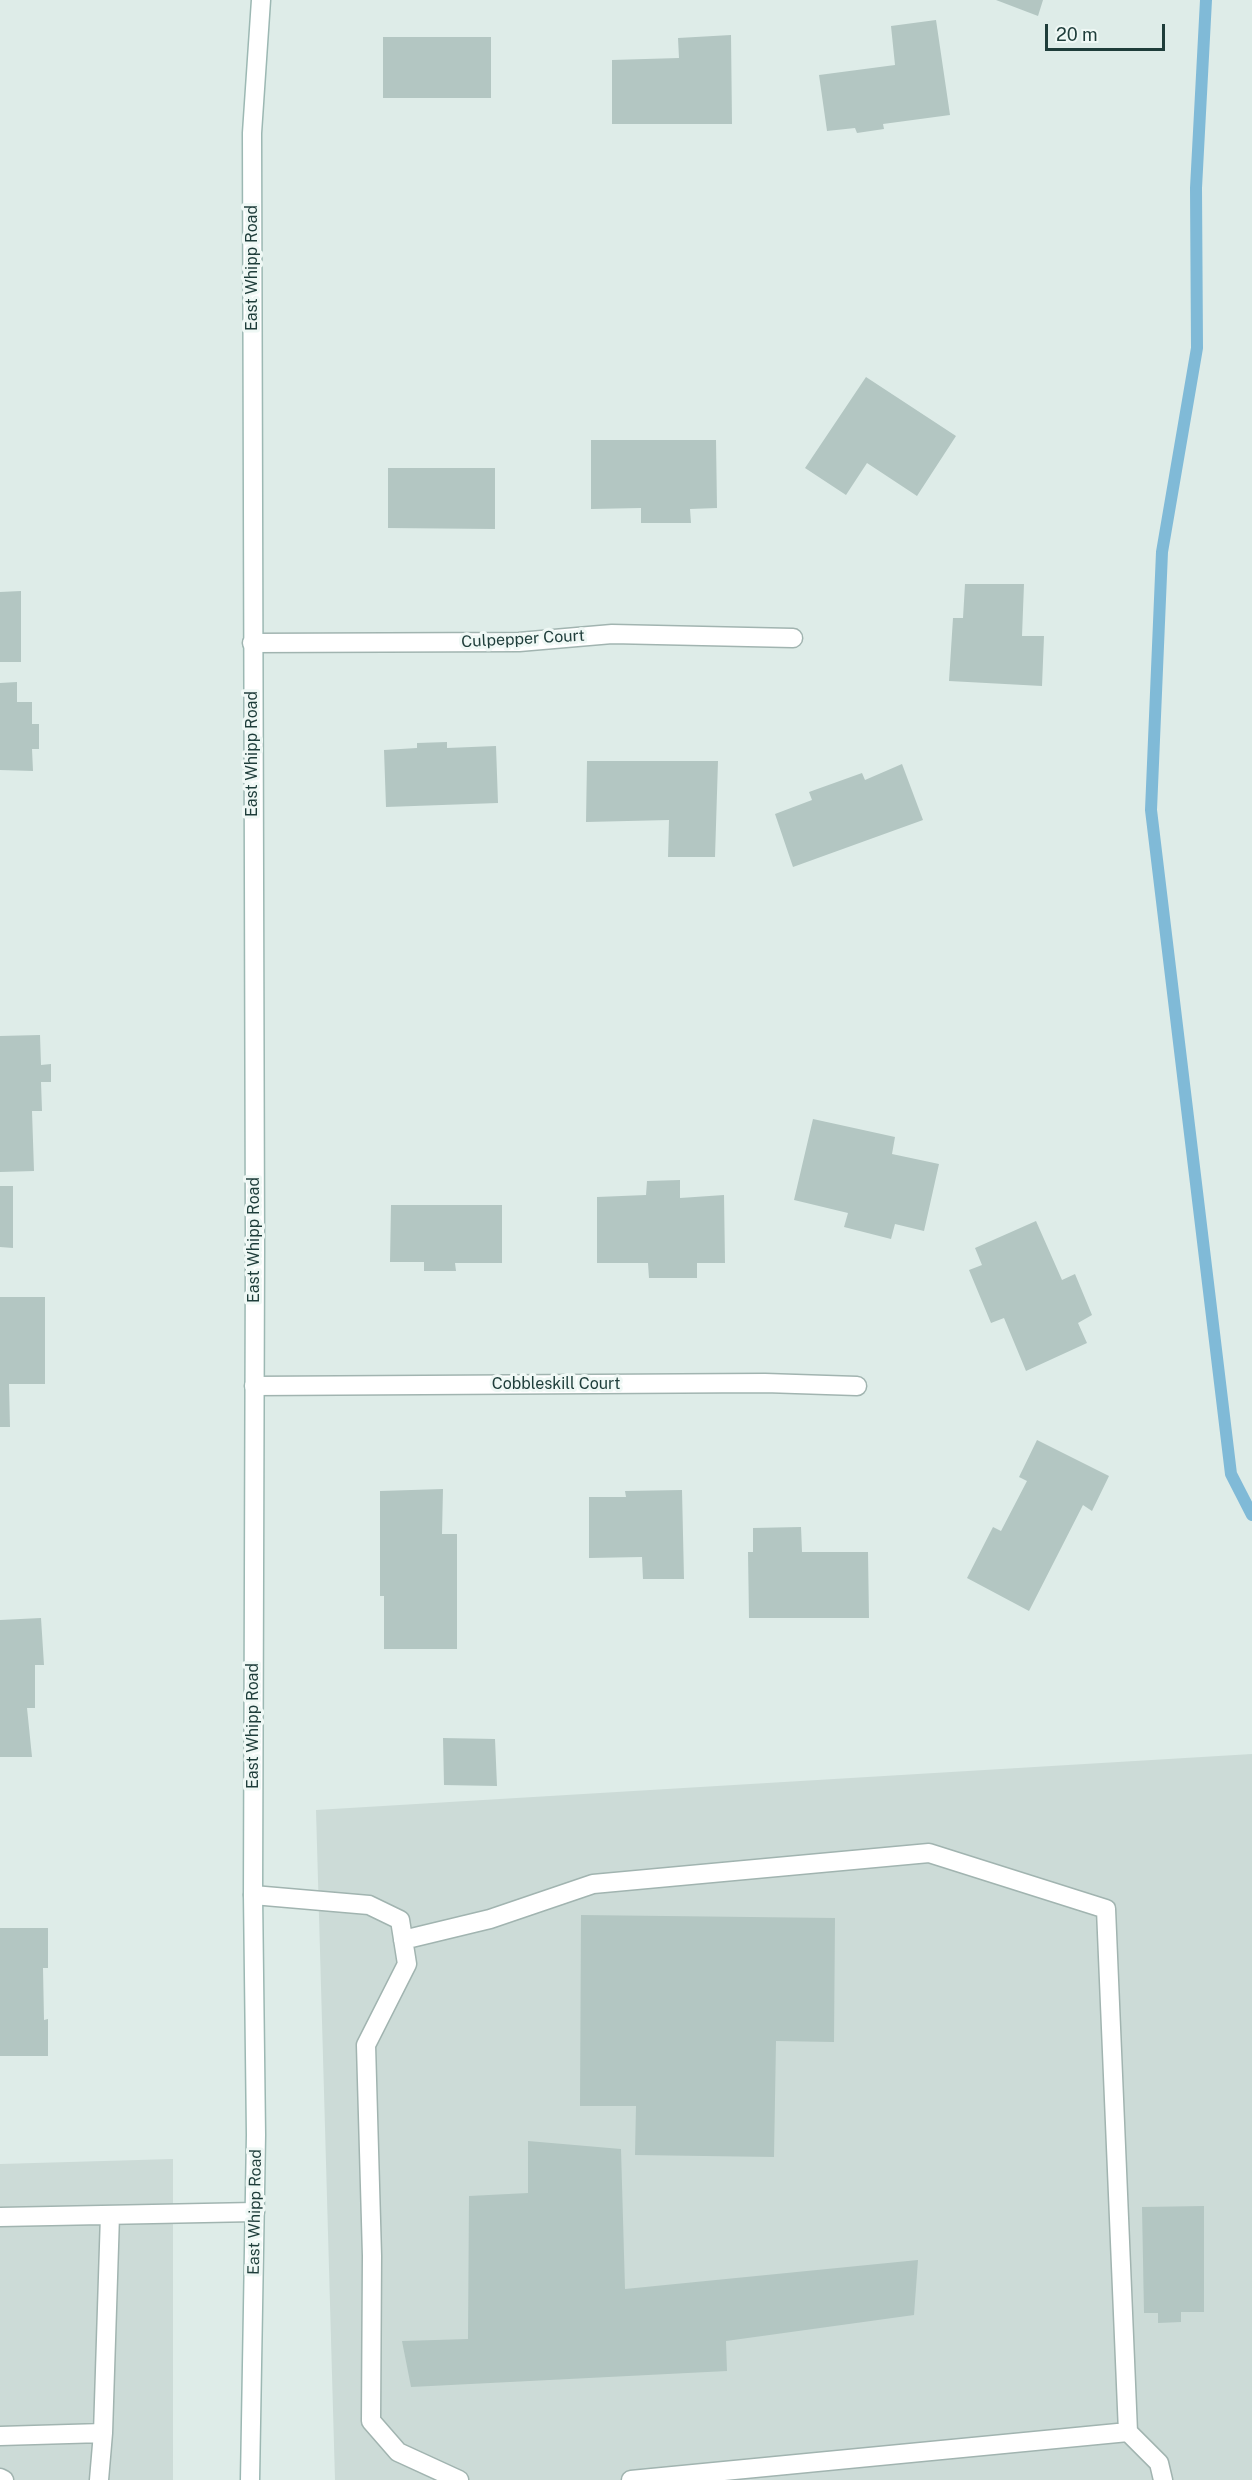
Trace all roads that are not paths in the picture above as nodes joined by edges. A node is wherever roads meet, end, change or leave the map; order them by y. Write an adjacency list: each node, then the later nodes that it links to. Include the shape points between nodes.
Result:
1 (261, 0): 3 (main road, East Whipp Road, via 252,134)
2 (793, 638): 3 (main road, Culpepper Court, via 612,634 519,642)
3 (252, 643): 4 (main road, East Whipp Road)
4 (254, 1386): 5 (main road, Cobbleskill Court); 6 (main road, East Whipp Road)
5 (857, 1386)
6 (253, 1895): 7 (main road, via 369,1905 400,1920); 8 (main road, East Whipp Road)
7 (403, 1940): 11 (main road, via 489,1919 593,1884 929,1853 1106,1910); 16 (main road, via 407,1964 366,2045 372,2256 371,2421 398,2452)
8 (255, 2212): 9 (main road); 15 (main road, East Whipp Road)
9 (110, 2215): 10 (main road); 12 (main road)
10 (0, 2217)
11 (1128, 2432): 17 (main road); 18 (main road, via 1159,2463)
12 (103, 2433): 13 (main road); 14 (main road)
13 (0, 2436)
14 (99, 2480)
15 (250, 2480)
16 (459, 2480)
17 (631, 2480)
18 (1163, 2480)

